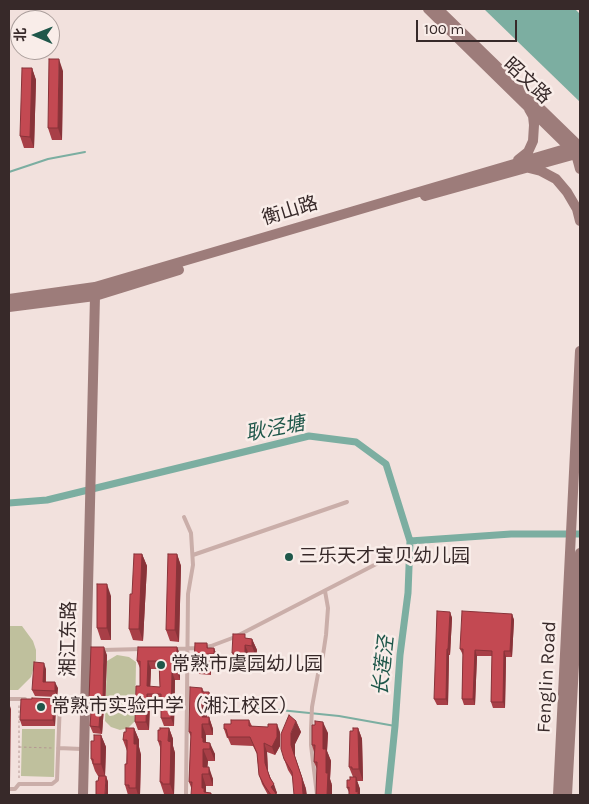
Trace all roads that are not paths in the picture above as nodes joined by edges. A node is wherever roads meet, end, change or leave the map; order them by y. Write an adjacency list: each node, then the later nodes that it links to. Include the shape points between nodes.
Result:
1 (428, 9): 3 (street, 昭文路)
2 (438, 9): 4 (street)
3 (526, 104): 4 (street, 昭文路); 5 (street, via 533,116 533,141 528,152)
4 (577, 150): 5 (street, 衡山路); 6 (street, 衡山路); 7 (street)
5 (514, 164): 10 (street, 衡山路, via 95,287)
6 (526, 168): 8 (street, via 556,179 577,209); 9 (street, 衡山路, via 263,243)
7 (580, 169)
8 (580, 221)
9 (95, 296): 11 (street, 衡山路); 23 (street, 湘江东路)
10 (9, 299)
11 (9, 307)
12 (580, 351): 18 (street, via 573,514)
13 (347, 502): 16 (lane)
14 (184, 517): 16 (lane, via 191,533)
15 (580, 553): 18 (street)
16 (192, 555): 20 (lane)
17 (384, 560): 19 (lane)
18 (575, 561): 33 (street, Fenglin Road); 34 (street, Fenglin Road)
19 (325, 591): 20 (lane, via 235,637 211,646); 32 (lane, via 328,608 326,635 311,719)
20 (188, 648): 22 (lane); 31 (lane)
21 (146, 649): 23 (lane)
22 (172, 649)
23 (87, 650): 28 (street, 湘江东路)
24 (9, 699): 25 (lane)
25 (28, 700)
26 (44, 700): 27 (lane, via 60,701)
27 (58, 748): 28 (lane); 29 (lane, via 57,780 52,784 19,784 15,789)
28 (84, 749): 30 (street, 湘江东路)
29 (9, 789)
30 (83, 795)
31 (186, 795)
32 (317, 795)
33 (558, 795)
34 (567, 795)

